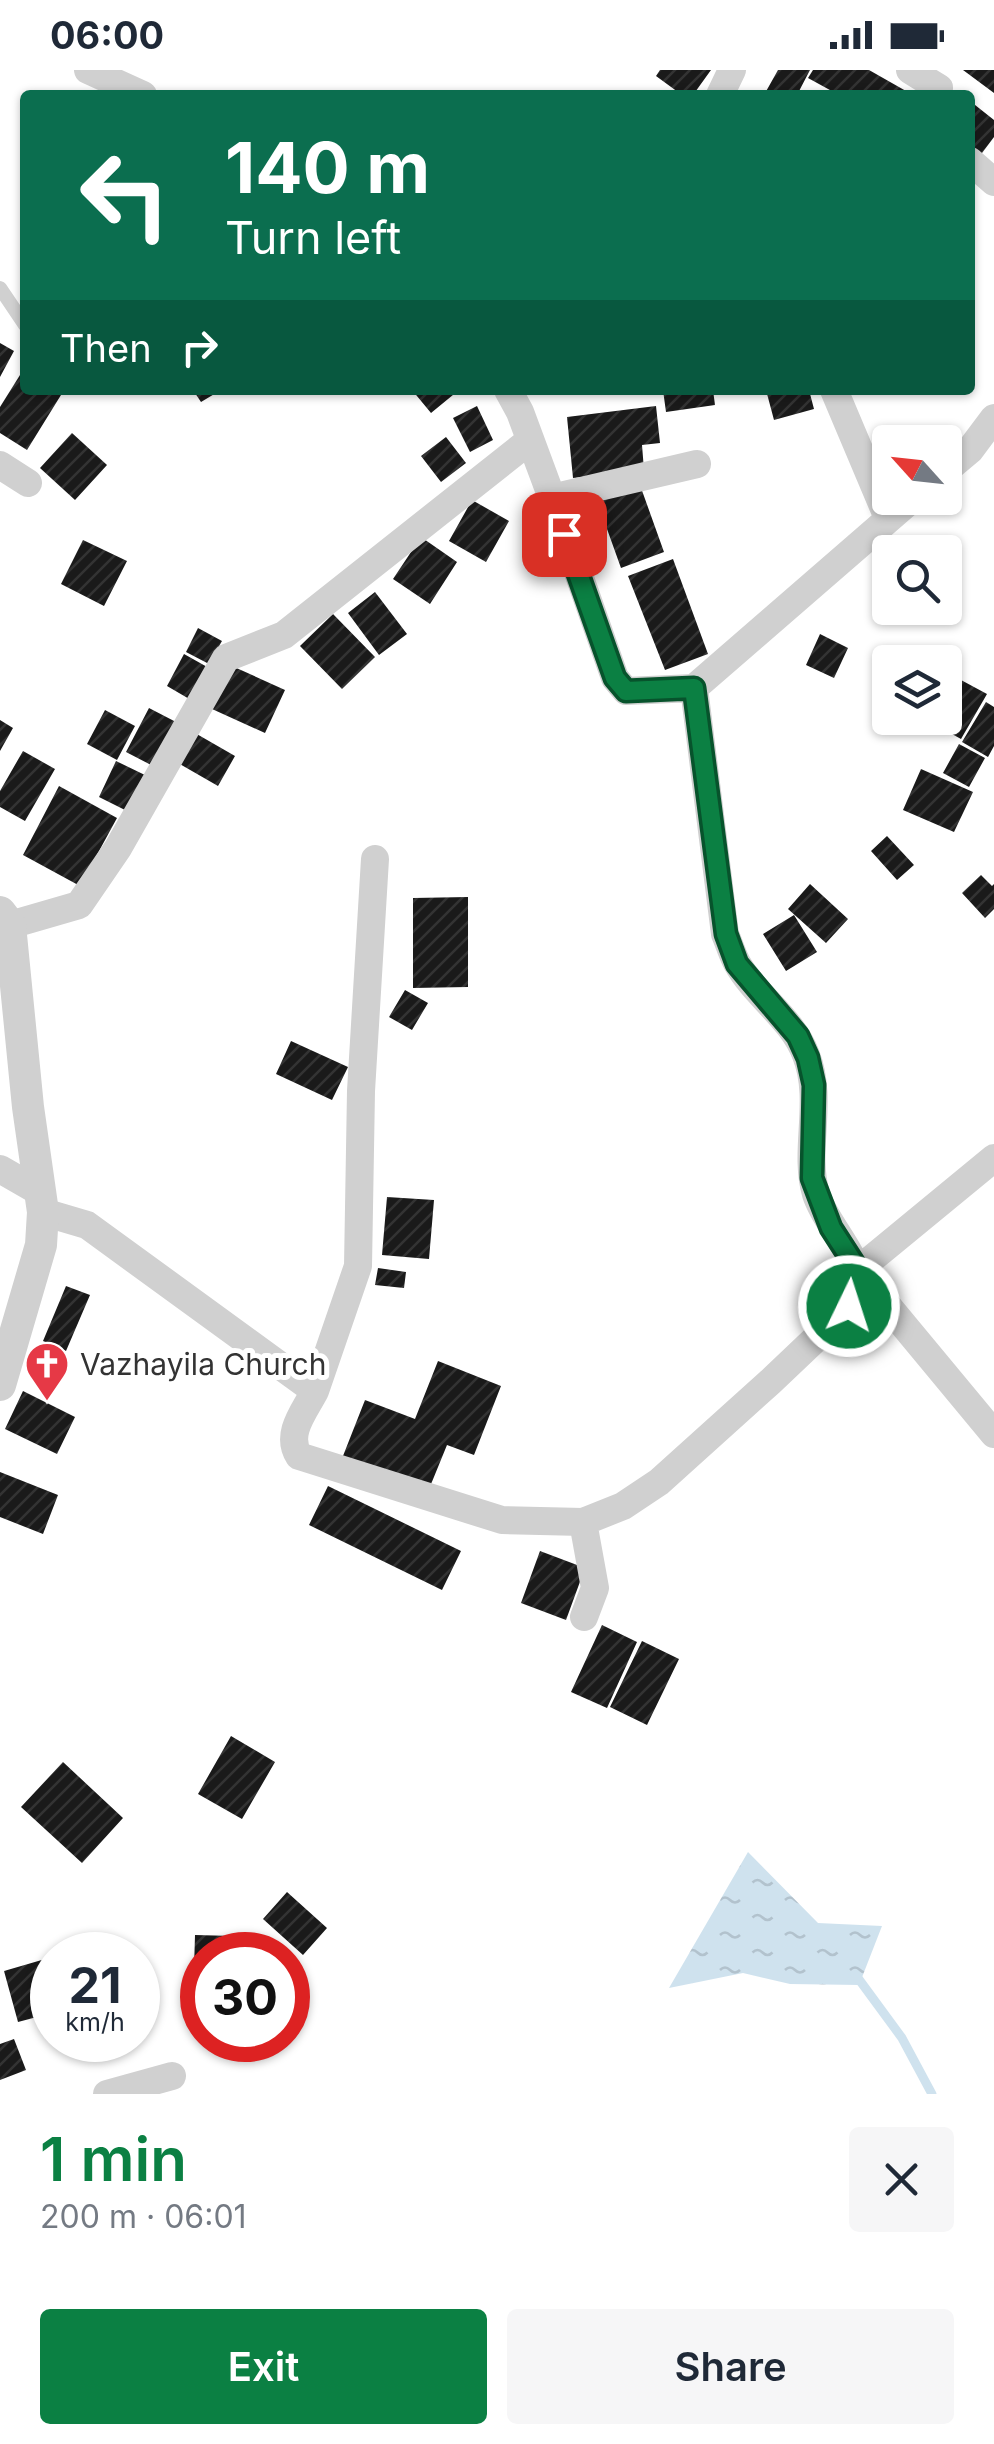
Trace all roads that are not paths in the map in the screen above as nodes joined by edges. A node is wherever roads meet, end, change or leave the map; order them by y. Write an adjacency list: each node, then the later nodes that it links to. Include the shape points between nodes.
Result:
1 (88, 70): 3 (street)
2 (910, 70): 4 (street)
3 (131, 90)
4 (939, 90)
5 (0, 288): 6 (lane)
6 (20, 318)
7 (510, 395): 10 (street)
8 (836, 395): 17 (street)
9 (994, 418): 11 (street)
10 (529, 441): 15 (street); 20 (street, via 284,635 226,658 79,906)
11 (962, 457)
12 (0, 464): 14 (street)
13 (697, 464): 15 (street)
14 (28, 483)
15 (552, 498): 18 (street, via 615,678 635,692)
16 (892, 515): 17 (street)
17 (888, 518): 18 (street)
18 (694, 688): 24 (street, via 726,934 737,964 798,1036 808,1058 814,1085 812,1178 831,1228)
19 (375, 858): 26 (street, via 358,1266)
20 (5, 919): 23 (street)
21 (994, 1158): 24 (street)
22 (0, 1170): 23 (street)
23 (42, 1202): 25 (street, via 40,1245); 26 (street, via 86,1225)
24 (858, 1270): 27 (street); 28 (street, via 860,1291 853,1303 770,1382 659,1482)
25 (3, 1371)
26 (315, 1391): 28 (street, via 294,1433 299,1456 502,1520)
27 (994, 1434)
28 (583, 1522): 29 (street, via 595,1588)
29 (584, 1617)
30 (172, 2076): 31 (street)
31 (108, 2094)

